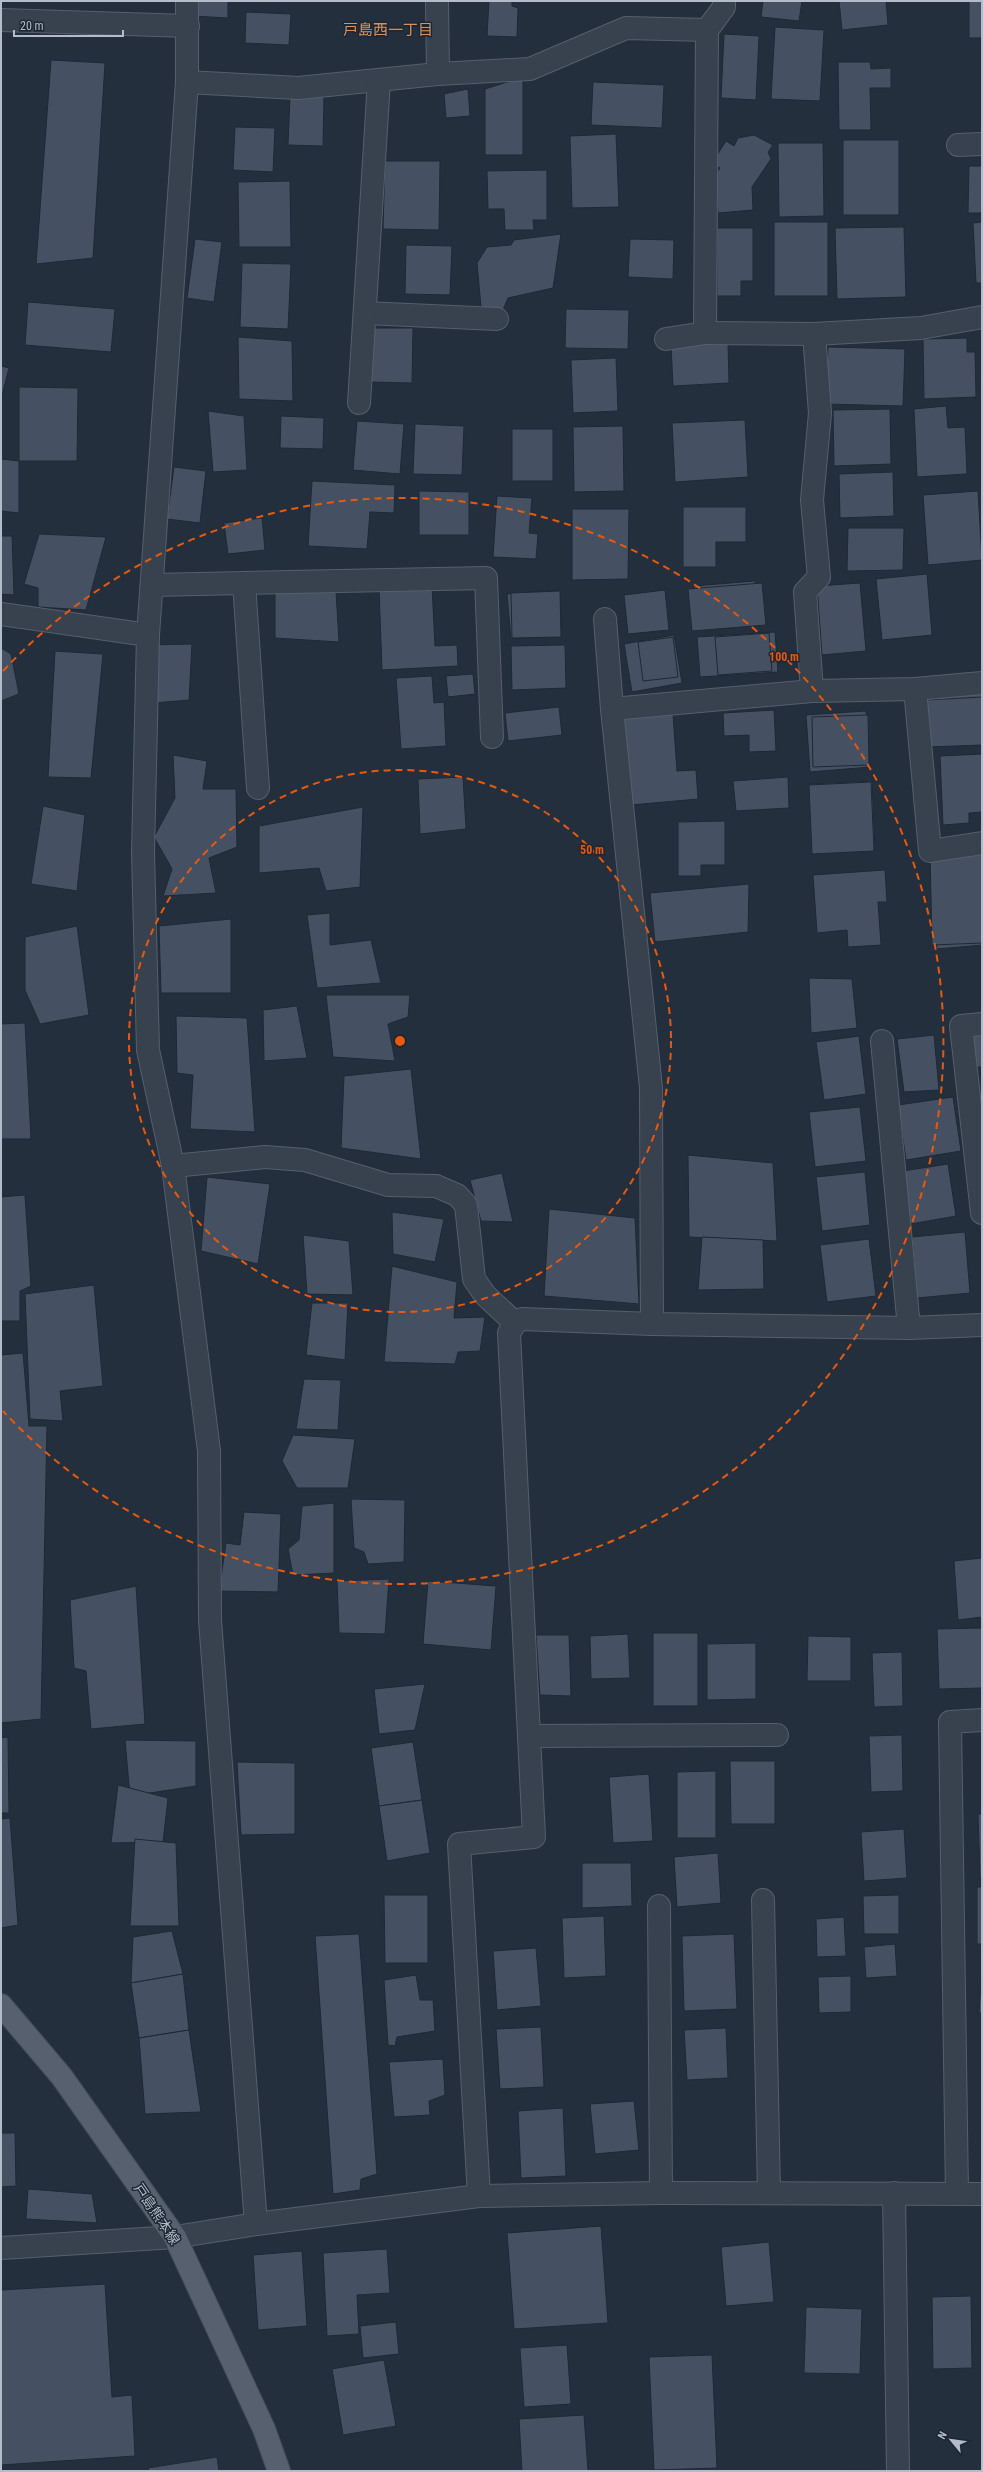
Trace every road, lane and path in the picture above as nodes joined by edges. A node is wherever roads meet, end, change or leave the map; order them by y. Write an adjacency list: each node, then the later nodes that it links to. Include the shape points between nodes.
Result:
1 (187, 1): 5 (street)
2 (437, 1): 7 (street)
3 (724, 1): 6 (street, via 724,7)
4 (1, 20): 5 (street)
5 (188, 26): 9 (street)
6 (707, 30): 7 (street, via 626,28 530,69); 15 (street)
7 (438, 74): 8 (street)
8 (379, 80): 9 (street, via 298,88); 12 (street)
9 (188, 82): 20 (street)
10 (982, 144): 11 (street)
11 (958, 145)
12 (365, 313): 14 (street); 18 (street)
13 (982, 317): 16 (street, via 921,328)
14 (497, 320)
15 (705, 333): 16 (street); 17 (street)
16 (814, 334): 26 (street, via 820,413 812,500 819,577 805,592)
17 (666, 340)
18 (359, 402)
19 (244, 583): 20 (street); 28 (street, via 486,578); 29 (street)
20 (152, 585): 23 (street)
21 (1, 614): 23 (street)
22 (605, 619): 27 (street)
23 (148, 636): 33 (street, via 143,852 148,1050)
24 (982, 683): 25 (street)
25 (915, 689): 26 (street); 30 (street, via 930,851)
26 (812, 691): 27 (street)
27 (612, 709): 36 (street, via 651,1088)
28 (492, 737)
29 (258, 788)
30 (982, 843)
31 (982, 1024): 34 (street, via 962,1026)
32 (882, 1041): 38 (street)
33 (174, 1166): 35 (street, via 265,1157 305,1160 388,1185 436,1186 457,1195 466,1205 474,1279 485,1295); 51 (street, via 209,1451 210,1620)
34 (982, 1213)
35 (515, 1323): 36 (street, via 522,1319); 41 (street, via 509,1333)
36 (652, 1324): 38 (street)
37 (982, 1325): 38 (street)
38 (909, 1328)
39 (982, 1720): 48 (street, via 950,1722)
40 (777, 1735): 41 (street)
41 (529, 1736): 50 (street, via 534,1837 459,1844)
42 (763, 1900): 45 (street)
43 (659, 1906): 46 (street)
44 (1, 2005): 52 (main road, 戸島熊本線, via 62,2077)
45 (769, 2192): 46 (street); 47 (street)
46 (661, 2193): 50 (street)
47 (894, 2193): 48 (street); 55 (street)
48 (957, 2194): 49 (street)
49 (982, 2194)
50 (479, 2196): 51 (street)
51 (256, 2224): 52 (street)
52 (175, 2238): 53 (street); 54 (main road, 戸島熊本線, via 264,2429)
53 (1, 2248)
54 (279, 2471)
55 (898, 2471)

